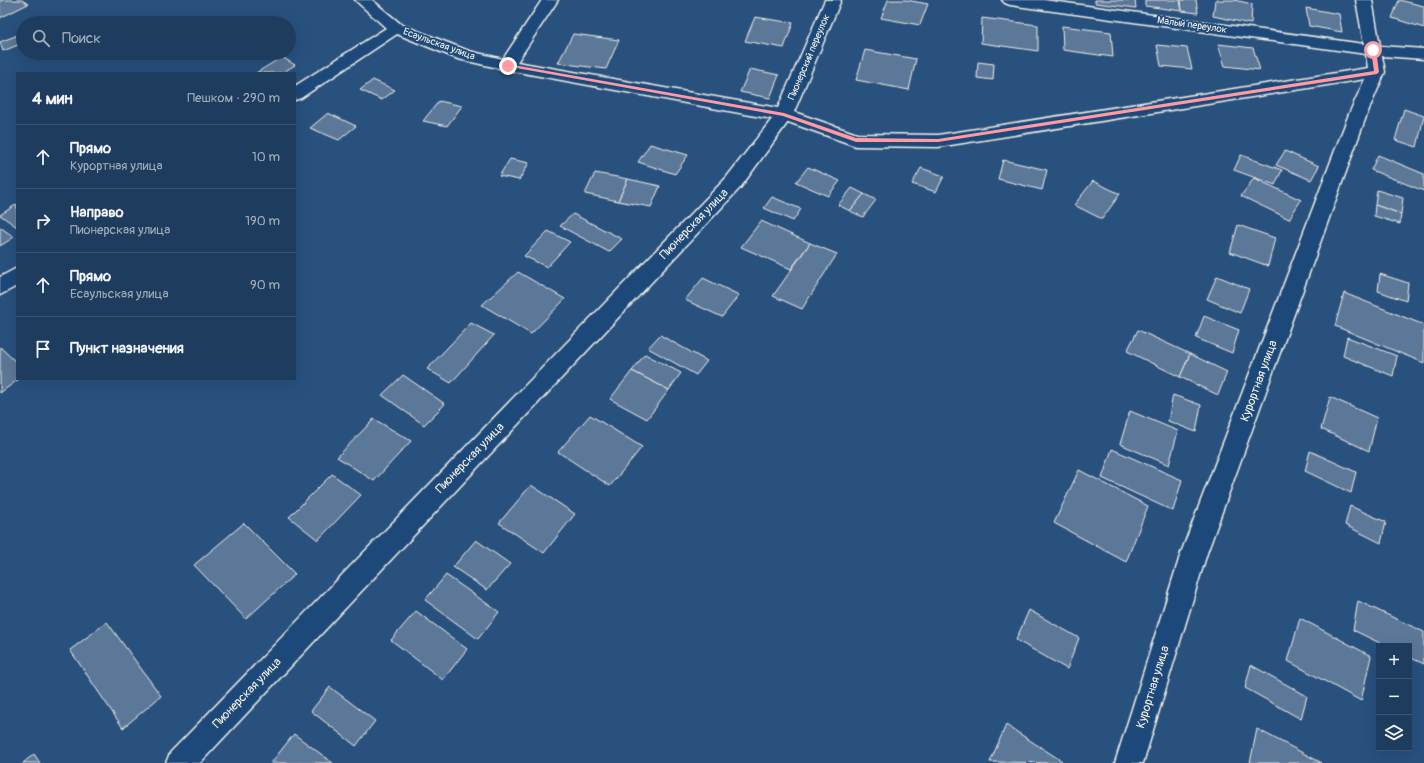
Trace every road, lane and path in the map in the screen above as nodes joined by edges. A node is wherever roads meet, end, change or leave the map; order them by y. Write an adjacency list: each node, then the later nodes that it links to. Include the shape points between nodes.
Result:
1 (363, 0): 6 (street, Есаульская улица)
2 (550, 0): 9 (street)
3 (834, 0): 12 (street, Пионерский переулок)
4 (1010, 0): 7 (street, Малый переулок)
5 (1364, 0): 7 (street)
6 (396, 28): 9 (street, Есаульская улица, via 464,55); 11 (street)
7 (1373, 50): 8 (street, Малый переулок); 10 (street)
8 (1424, 54)
9 (508, 66): 12 (street, Есаульская улица)
10 (1377, 72): 12 (street, via 938,140 856,140); 16 (street, Курортная улица, via 1358,114 1194,553)
11 (296, 93)
12 (784, 115): 15 (street, Пионерская улица, via 733,183)
13 (16, 277): 14 (street)
14 (0, 287)
15 (180, 763)
16 (1129, 763)

